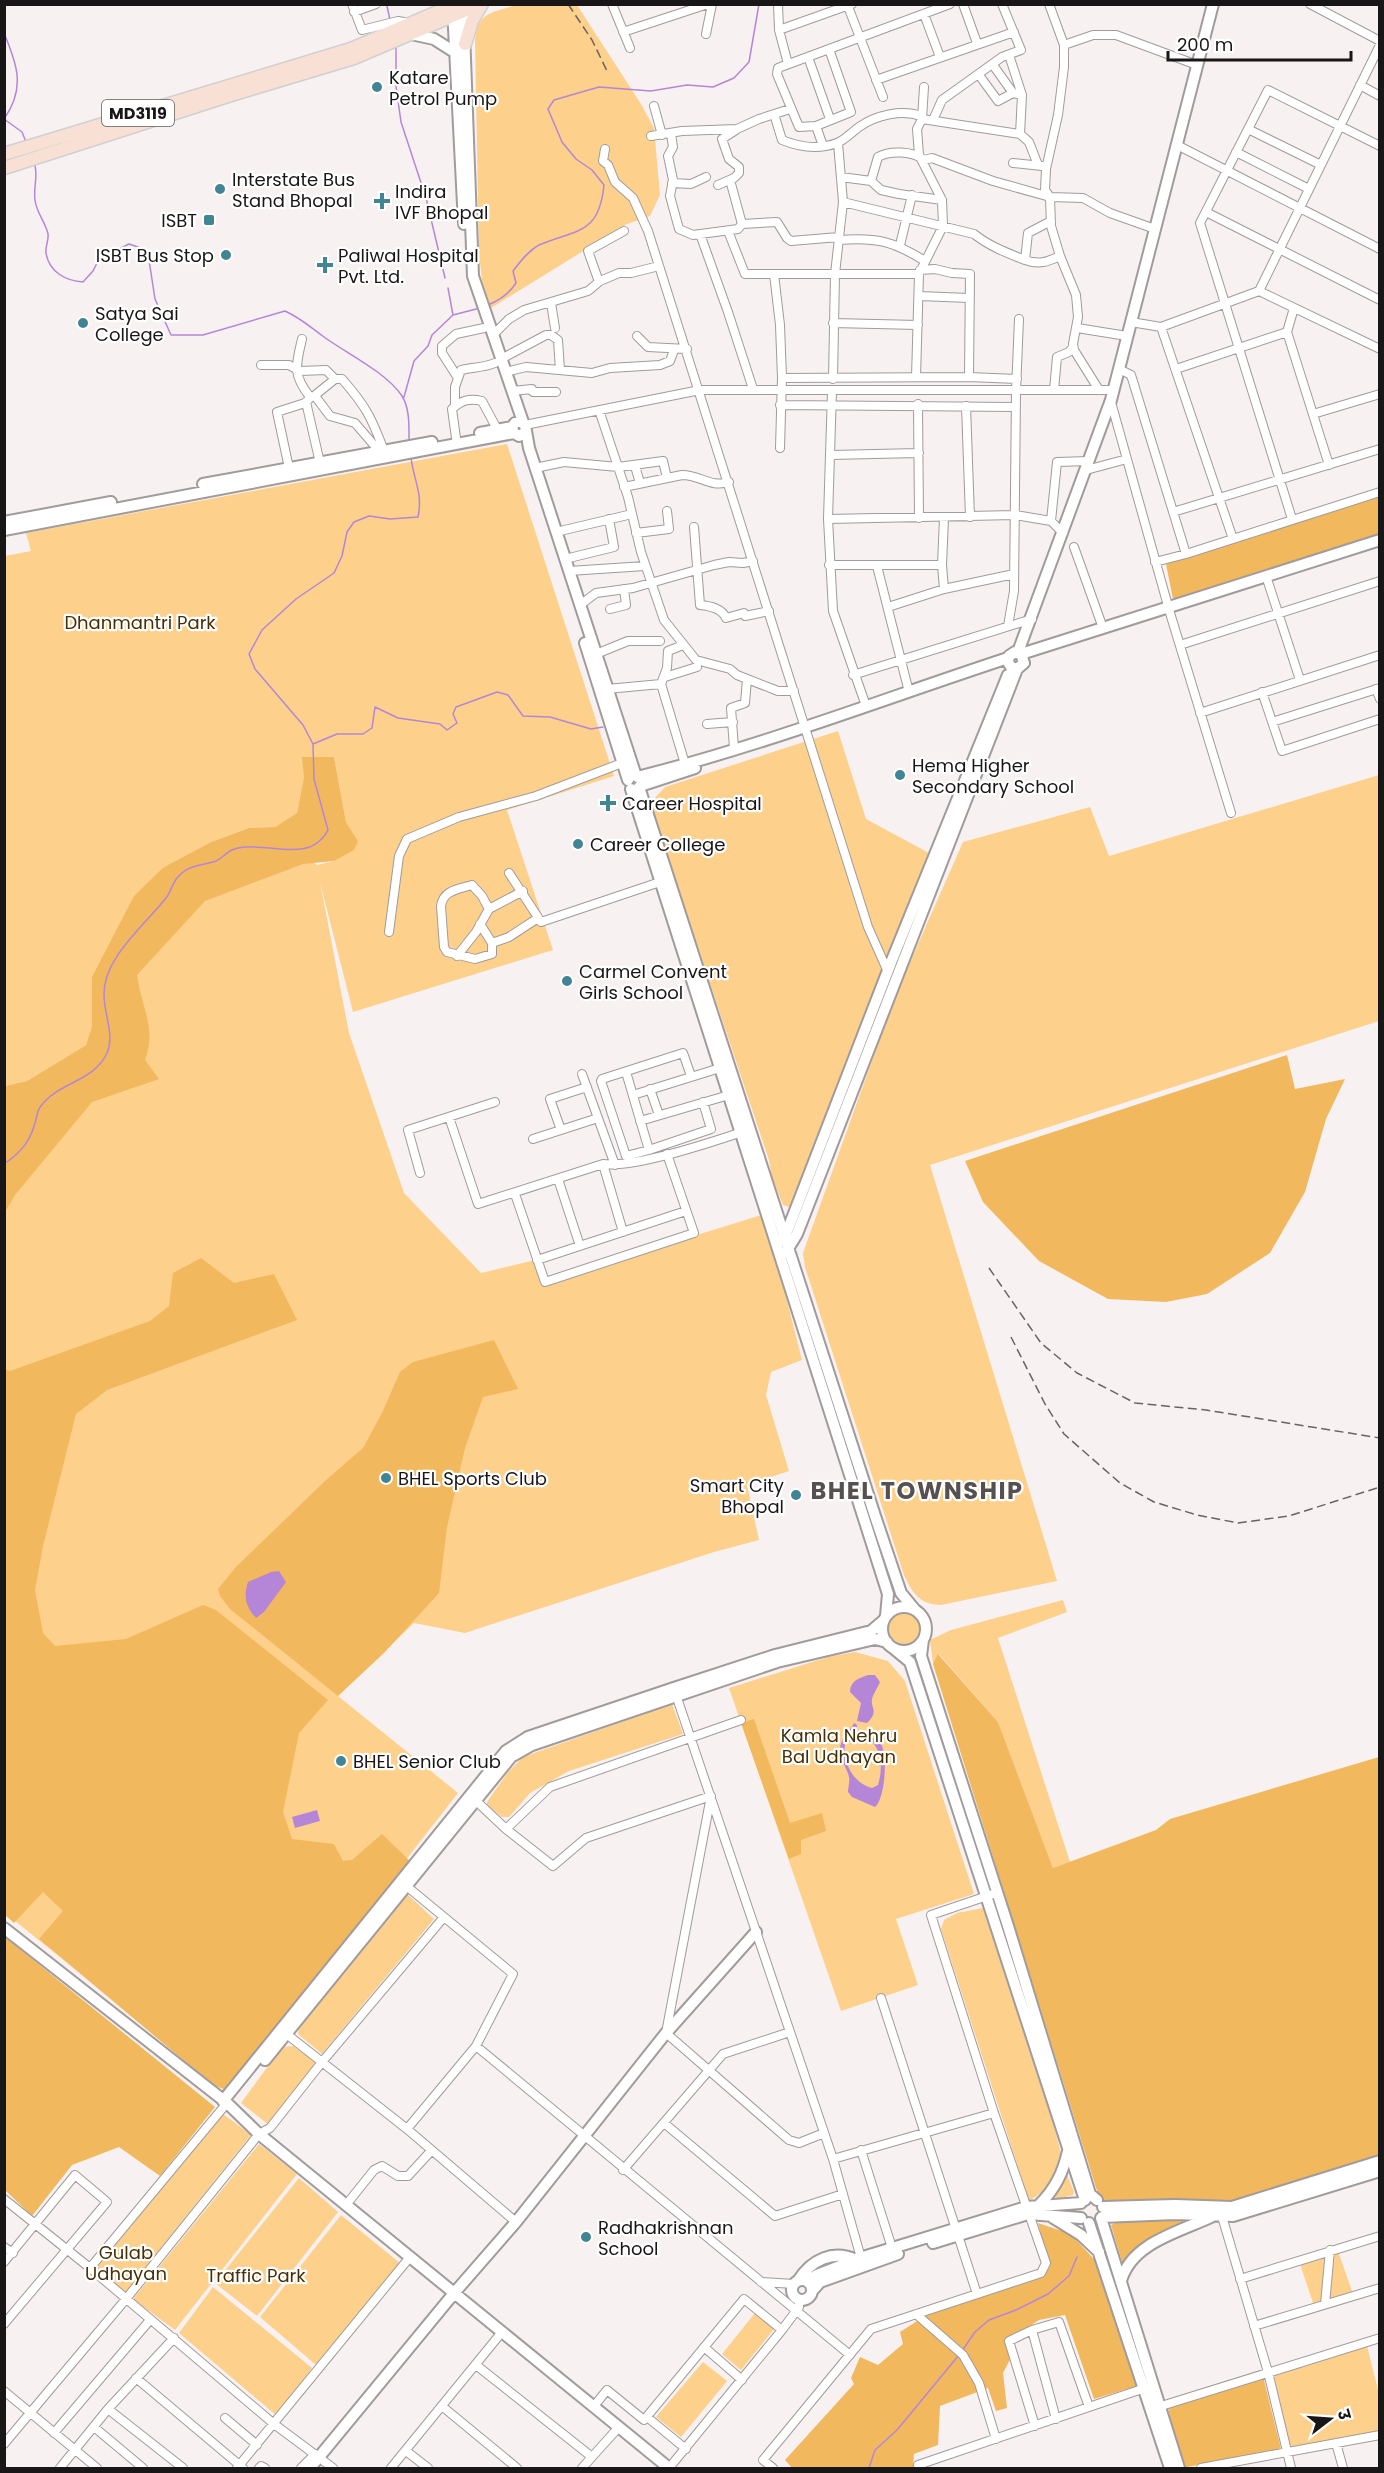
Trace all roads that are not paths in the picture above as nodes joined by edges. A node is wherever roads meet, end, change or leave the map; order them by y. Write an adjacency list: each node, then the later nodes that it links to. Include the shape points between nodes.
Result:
1 (376, 4): 13 (street)
2 (481, 4): 15 (main road, MD3119); 25 (main road)
3 (612, 4): 19 (street)
4 (710, 4): 14 (street); 21 (street)
5 (778, 4): 17 (street)
6 (950, 4): 16 (street)
7 (963, 4): 23 (street)
8 (1002, 4): 20 (street)
9 (1049, 4): 26 (street)
10 (1213, 4): 35 (main road)
11 (1310, 4): 24 (street)
12 (849, 5): 17 (street); 22 (street)
13 (353, 8): 18 (street, via 362,30)
14 (686, 8): 19 (street)
15 (458, 9): 18 (main road, MD3119); 25 (main road); 29 (main road)
16 (924, 14): 22 (street); 32 (street)
17 (779, 30): 33 (street)
18 (398, 31): 29 (main road, via 434,39); 63 (main road, MD3119, via 264,77); 68 (main road, MD3119, via 354,58)
19 (623, 32): 27 (street)
20 (1014, 32): 23 (street); 30 (street, via 1021,50)
21 (706, 34)
22 (860, 38): 28 (street); 37 (street)
23 (978, 43): 32 (street)
24 (1380, 43): 38 (street)
25 (465, 44): 107 (main road)
26 (1064, 45): 35 (street, via 1093,35 1116,35); 69 (street, via 1059,115)
27 (630, 48)
28 (829, 49): 31 (street); 48 (street, via 851,112)
29 (456, 53): 107 (main road, via 466,277)
30 (1009, 55): 34 (street); 41 (street)
31 (808, 57): 33 (street); 48 (street)
32 (940, 57): 37 (street)
33 (788, 64): 45 (street, via 778,68 777,74)
34 (993, 65): 36 (street); 40 (street)
35 (1197, 65): 59 (main road)
36 (979, 75): 40 (street, via 998,101); 49 (street, via 942,100)
37 (876, 80): 43 (street)
38 (1360, 85): 42 (street); 51 (street)
39 (924, 87): 47 (street)
40 (1013, 93): 41 (street)
41 (1022, 95): 55 (street)
42 (1380, 96)
43 (883, 97)
44 (654, 106): 56 (street)
45 (790, 109): 46 (street); 50 (street, via 797,127)
46 (774, 114): 52 (street); 60 (street, via 782,140 798,147)
47 (922, 118): 49 (street); 58 (street, via 906,111 886,116 863,124); 65 (street, via 917,131)
48 (830, 119): 50 (street)
49 (933, 120): 55 (street)
50 (816, 126): 60 (street)
51 (1340, 126): 53 (street, via 1268,90); 61 (street); 67 (street)
52 (738, 129): 54 (street); 73 (street, via 722,139 729,159 739,167 739,173)
53 (1248, 129): 64 (street); 67 (street)
54 (671, 134): 56 (street); 76 (street)
55 (1020, 134): 69 (street)
56 (662, 135): 57 (street)
57 (651, 136)
58 (838, 143): 60 (street); 72 (street)
59 (1177, 145): 70 (street); 88 (main road)
60 (823, 146)
61 (1380, 146)
62 (605, 149): 99 (street, via 603,159 615,182 633,198)
63 (9, 152)
64 (1236, 152): 70 (street); 77 (street)
65 (919, 155): 74 (street, via 885,153 878,157); 79 (street, via 924,160 932,158); 80 (street)
66 (1013, 163): 69 (street)
67 (1320, 165): 77 (street)
68 (9, 166)
69 (1042, 166): 79 (street, via 1045,190)
70 (1226, 170): 82 (street); 83 (street)
71 (706, 177): 76 (street)
72 (840, 177): 74 (street); 81 (street)
73 (730, 180): 75 (street); 86 (street)
74 (871, 181): 78 (street, via 881,189)
75 (718, 185)
76 (671, 188): 91 (street, via 679,229 693,236)
77 (1309, 189): 82 (street)
78 (912, 195): 80 (street); 85 (street)
79 (1050, 197): 84 (street); 88 (street, via 1083,198 1110,213)
80 (942, 200): 87 (street)
81 (843, 206): 85 (street); 92 (street)
82 (1300, 208): 94 (street); 95 (street)
83 (1206, 212): 94 (street); 110 (street, via 1200,223)
84 (1051, 220): 96 (street); 97 (street, via 1028,233)
85 (907, 221): 87 (street); 93 (street)
86 (742, 224): 90 (street, via 738,230); 92 (street, via 777,222 791,241)
87 (943, 226): 97 (street, via 974,234 984,243); 98 (street)
88 (1155, 229): 114 (main road)
89 (624, 231): 103 (street, via 588,251)
90 (728, 231): 91 (street); 101 (street, via 745,274)
91 (700, 234): 145 (street)
92 (839, 239): 93 (street, via 870,239); 102 (street)
93 (900, 246): 98 (street)
94 (1279, 249): 104 (street); 108 (street)
95 (1380, 249)
96 (1060, 256): 97 (street, via 1044,263); 120 (street, via 1076,295)
97 (1025, 260)
98 (925, 261): 100 (street)
99 (659, 266): 103 (street, via 619,273); 127 (street)
100 (920, 272): 102 (street); 105 (street); 106 (street, via 935,269 970,273)
101 (774, 274): 102 (street); 141 (street)
102 (835, 274): 115 (street)
103 (599, 282): 109 (street, via 588,291)
104 (1259, 291): 110 (street); 111 (street)
105 (919, 296): 106 (street); 116 (street)
106 (969, 298): 139 (street)
107 (477, 299): 112 (main road)
108 (1380, 300)
109 (551, 303): 119 (street); 122 (street, via 524,310)
110 (1224, 304): 117 (street); 128 (street)
111 (1294, 308): 121 (street); 130 (street)
112 (482, 314): 118 (main road); 122 (main road)
113 (1020, 319): 144 (street)
114 (1131, 322): 117 (street); 124 (main road)
115 (833, 323): 116 (street); 142 (street)
116 (918, 325): 138 (street)
117 (1161, 327): 135 (street)
118 (484, 328): 131 (main road); 140 (street, via 456,334 442,346 442,353)
119 (555, 328)
120 (1077, 328): 124 (street); 126 (street)
121 (1287, 332): 128 (street); 164 (street)
122 (493, 335): 131 (main road)
123 (638, 336): 129 (street, via 648,347)
124 (1127, 336): 134 (main road)
125 (302, 339): 133 (street)
126 (1073, 347): 147 (street, via 1058,357); 148 (street)
127 (687, 349): 129 (street); 146 (street)
128 (1238, 349): 135 (street); 186 (street)
129 (674, 350): 136 (street, via 670,361 660,365 592,373)
130 (1380, 350)
131 (498, 361): 136 (street, via 551,335 558,340); 137 (main road); 140 (street, via 478,369 461,370); 165 (main road)
132 (261, 365): 133 (street, via 273,363)
133 (295, 368): 143 (street, via 326,370); 156 (street)
134 (1119, 369): 155 (main road); 193 (street, via 1131,375)
135 (1176, 369): 191 (street)
136 (560, 370): 137 (street, via 526,367)
137 (506, 372): 149 (main road)
138 (916, 377): 139 (street); 142 (street)
139 (969, 377): 144 (street)
140 (458, 378): 161 (street)
141 (782, 378): 142 (street); 150 (street)
142 (833, 379)
143 (335, 380): 156 (street); 171 (street, via 342,379 362,402 375,425)
144 (1017, 380): 152 (street)
145 (753, 389): 146 (street); 150 (street)
146 (700, 390): 163 (street); 187 (street)
147 (1054, 390): 148 (street); 152 (street)
148 (1099, 390): 155 (street)
149 (512, 391): 153 (street); 165 (main road)
150 (781, 391): 151 (street); 158 (street)
151 (832, 391): 152 (street); 159 (street)
152 (1016, 391): 162 (street)
153 (556, 392)
154 (1380, 394): 164 (street)
155 (1112, 395): 176 (street); 178 (main road)
156 (310, 398): 171 (street, via 330,416 355,423); 177 (street); 182 (street, via 277,412)
157 (918, 404): 159 (street); 160 (street); 173 (street)
158 (780, 405): 159 (street); 168 (street)
159 (831, 405): 174 (street)
160 (966, 405): 162 (street); 196 (street)
161 (455, 406): 166 (street, via 470,398 482,401); 167 (street, via 451,412)
162 (1016, 407): 195 (street)
163 (598, 410): 165 (street); 181 (street)
164 (1313, 414): 179 (street)
165 (519, 428): 166 (main road); 169 (main road); 183 (main road); 263 (main road)
166 (497, 429): 167 (main road)
167 (456, 438): 169 (main road)
168 (780, 447)
169 (417, 449): 172 (main road)
170 (1380, 449): 179 (street)
171 (382, 452): 172 (main road); 175 (main road)
172 (400, 452): 175 (main road)
173 (919, 453): 174 (street); 197 (street)
174 (830, 455): 200 (street)
175 (367, 458): 177 (main road); 184 (main road)
176 (1127, 459): 178 (street); 215 (street)
177 (320, 463): 182 (main road)
178 (1087, 465): 202 (street, via 1057,462); 207 (main road)
179 (1329, 465): 186 (street)
180 (635, 466): 181 (street); 185 (street, via 663,461); 188 (street)
181 (618, 467): 183 (street, via 564,462); 189 (street)
182 (289, 468): 184 (main road)
183 (535, 468): 205 (main road)
184 (273, 475): 203 (main road)
185 (667, 478): 187 (street, via 691,475 716,485); 188 (street)
186 (1280, 480): 191 (street); 201 (street)
187 (729, 482): 214 (street)
188 (640, 483): 189 (street)
189 (624, 487): 194 (street)
190 (1380, 492): 201 (street)
191 (1220, 499): 193 (street); 208 (street)
192 (668, 511): 206 (street, via 669,529)
193 (1173, 512): 212 (street)
194 (632, 514): 199 (street); 206 (street)
195 (1015, 515): 196 (street); 202 (street); 222 (street)
196 (970, 517): 198 (street)
197 (919, 518): 198 (street); 200 (street)
198 (944, 518): 217 (street)
199 (609, 519): 205 (street); 213 (street, via 614,547)
200 (828, 519): 216 (street)
201 (1292, 519): 208 (street)
202 (1051, 521): 207 (street)
203 (5, 526)
204 (694, 527): 220 (street)
205 (556, 532): 213 (main road)
206 (636, 533): 218 (street)
207 (1063, 533): 234 (main road)
208 (1233, 539): 212 (street)
209 (1380, 540): 231 (main road)
210 (1074, 547): 236 (street)
211 (1380, 547): 224 (main road)
212 (1186, 555): 215 (street)
213 (565, 559): 221 (main road)
214 (753, 561): 220 (street); 232 (street)
215 (1155, 562): 231 (street)
216 (829, 565): 219 (street); 245 (street, via 832,612)
217 (942, 565): 219 (street); 227 (street)
218 (645, 566): 221 (street); 225 (street)
219 (877, 566): 229 (street)
220 (697, 569): 225 (street); 232 (street, via 701,605 716,607 726,618)
221 (568, 571): 228 (main road)
222 (1014, 574): 227 (street); 235 (street)
223 (1380, 581): 233 (street)
224 (1268, 582): 231 (main road); 233 (street)
225 (651, 583): 226 (street); 238 (street, via 662,617)
226 (624, 590): 228 (street, via 596,593); 230 (street, via 626,605)
227 (944, 590): 229 (street)
228 (580, 605): 240 (main road)
229 (888, 607): 242 (street)
230 (610, 609)
231 (1169, 610): 236 (main road); 239 (street); 243 (main road)
232 (769, 611): 251 (street)
233 (1278, 614): 239 (street); 247 (street)
234 (1032, 619): 235 (street); 243 (main road)
235 (1008, 627): 242 (street)
236 (1103, 628): 243 (main road)
237 (660, 641): 240 (street, via 628,641)
238 (683, 645): 246 (street, via 696,660 730,669); 248 (street, via 668,651)
239 (1180, 645): 256 (street)
240 (596, 654): 250 (main road)
241 (1380, 655): 247 (street)
242 (901, 661): 245 (street); 252 (street)
243 (1016, 661): 252 (main road); 261 (main road); 276 (main road); 277 (main road)
244 (697, 668): 248 (street)
245 (853, 675): 255 (street)
246 (747, 679): 251 (street, via 778,691); 258 (street, via 745,703 731,708)
247 (1300, 680): 253 (street)
248 (663, 681): 250 (street); 264 (street)
249 (1378, 688): 254 (street); 259 (street)
250 (607, 689): 265 (main road)
251 (794, 691): 261 (street)
252 (909, 692): 255 (main road)
253 (1262, 692): 256 (street); 259 (street)
254 (1380, 699)
255 (866, 706): 261 (main road)
256 (1200, 713): 266 (street)
257 (1380, 719): 259 (street, via 1282,751)
258 (733, 722): 260 (street); 262 (street)
259 (1272, 722)
260 (707, 723)
261 (806, 729): 262 (main road); 265 (main road); 276 (street, via 868,927)
262 (734, 748): 264 (main road)
263 (622, 763): 265 (main road); 273 (street, via 536,796 459,817 407,839 399,856)
264 (685, 764): 265 (main road)
265 (635, 782): 268 (main road); 278 (main road)
266 (1231, 813)
267 (509, 873): 269 (street)
268 (660, 882): 271 (street, via 541,922); 278 (main road)
269 (523, 891): 270 (street); 271 (street)
270 (489, 909): 272 (street); 275 (street, via 472,885 448,892 442,901 444,947)
271 (538, 918): 274 (street)
272 (480, 924): 274 (street); 275 (street)
273 (388, 932)
274 (492, 943): 275 (street, via 492,954 475,959)
275 (458, 956)
276 (888, 972): 277 (street); 306 (main road)
277 (893, 984): 308 (main road, via 797,1234)
278 (711, 1024): 279 (main road); 294 (main road)
279 (720, 1068): 282 (street); 286 (main road)
280 (626, 1072): 282 (street, via 683,1053); 285 (street); 296 (street, via 601,1081 626,1156)
281 (582, 1074): 283 (street)
282 (691, 1076): 284 (street)
283 (587, 1087): 291 (street); 293 (street, via 550,1099)
284 (650, 1089): 285 (street); 289 (street)
285 (633, 1095): 292 (street)
286 (729, 1095): 288 (street); 294 (main road)
287 (495, 1102): 290 (street)
288 (703, 1102): 289 (street); 296 (street, via 711,1129)
289 (659, 1115): 292 (street)
290 (449, 1117): 301 (street, via 408,1130); 303 (street, via 478,1204)
291 (598, 1118): 293 (street); 299 (street)
292 (640, 1121): 296 (street)
293 (561, 1130): 295 (street)
294 (745, 1131): 297 (street); 300 (main road)
295 (533, 1139)
296 (649, 1150)
297 (667, 1154): 299 (street); 304 (street)
298 (603, 1164): 299 (street); 302 (street); 305 (street)
299 (615, 1166)
300 (758, 1172): 306 (main road); 308 (main road)
301 (420, 1173)
302 (558, 1179): 303 (street); 307 (street)
303 (515, 1194): 309 (street)
304 (686, 1212): 305 (street); 309 (street, via 694,1233 545,1282)
305 (623, 1232): 307 (street)
306 (783, 1237): 308 (main road)
307 (580, 1246): 309 (street)
308 (782, 1249): 310 (main road, via 901,1593); 311 (main road, via 780,1260 888,1594)
309 (537, 1260)
310 (915, 1610): 311 (main road, via 902,1607); 312 (main road, via 924,1620)
311 (885, 1618): 313 (main road, via 883,1635); 314 (main road, via 871,1631)
312 (923, 1640): 313 (main road, via 906,1651); 322 (main road, via 921,1656)
313 (890, 1645): 314 (main road, via 875,1639); 322 (main road, via 910,1662)
314 (830, 1646): 315 (main road)
315 (675, 1693): 317 (street); 319 (main road, via 532,1745 511,1757)
316 (741, 1720): 317 (street)
317 (691, 1737): 318 (street); 320 (street, via 550,1787)
318 (711, 1796): 320 (street, via 586,1838 553,1866); 325 (street); 329 (street)
319 (473, 1798): 320 (street); 321 (main road)
320 (506, 1830)
321 (403, 1884): 323 (street); 327 (main road)
322 (991, 1895): 334 (street, via 931,1915); 341 (main road); 354 (main road, via 1090,2194)
323 (444, 1917): 330 (street, via 513,1974); 331 (street)
324 (4, 1929): 333 (main road)
325 (756, 1932): 328 (street); 329 (main road)
326 (881, 1998): 337 (street)
327 (284, 2032): 331 (street); 333 (main road)
328 (790, 2032): 332 (street, via 723,2054); 338 (street)
329 (666, 2033): 332 (street); 340 (main road)
330 (476, 2046): 336 (street); 340 (street)
331 (322, 2062): 336 (street); 339 (street, via 270,2128)
332 (707, 2071): 335 (street); 338 (street, via 789,2140 799,2143)
333 (225, 2102): 339 (main road); 371 (street)
334 (994, 2113): 337 (street); 353 (street)
335 (664, 2123): 346 (street); 348 (street, via 775,2216)
336 (407, 2130): 343 (street)
337 (925, 2132): 342 (street); 360 (street)
338 (824, 2133): 344 (street)
339 (259, 2134): 351 (main road); 379 (street)
340 (585, 2137): 346 (street); 358 (main road)
341 (1068, 2149): 350 (main road); 352 (main road, via 1062,2175)
342 (861, 2150): 344 (street); 363 (street)
343 (431, 2151): 351 (street, via 408,2176 398,2176 382,2166 374,2170); 358 (street)
344 (833, 2159): 348 (street)
345 (1380, 2161): 355 (main road)
346 (623, 2170): 374 (street)
347 (1380, 2171): 355 (main road, via 1233,2216)
348 (843, 2194): 369 (street)
349 (4, 2199): 359 (street)
350 (1083, 2201): 352 (main road); 354 (main road); 357 (main road, via 1078,2209)
351 (346, 2205): 368 (main road)
352 (1039, 2205): 353 (main road)
353 (1027, 2210): 356 (main road); 360 (main road); 378 (street, via 1046,2263 1041,2273)
354 (1100, 2210): 355 (main road, via 1175,2205); 357 (main road, via 1096,2222); 373 (main road)
355 (1219, 2212): 372 (street); 373 (main road, via 1142,2251 1124,2268)
356 (1052, 2217): 357 (main road); 367 (main road, via 1081,2235)
357 (1085, 2221): 367 (main road)
358 (516, 2222): 377 (main road)
359 (35, 2225): 365 (street); 365 (street, via 75,2175 107,2202); 366 (street)
360 (957, 2231): 363 (main road); 375 (main road, via 820,2282); 378 (street)
361 (1380, 2236): 364 (street)
362 (4, 2247): 366 (street)
363 (892, 2248): 369 (main road)
364 (1330, 2250): 372 (street); 381 (street)
365 (68, 2251): 371 (street); 385 (street)
366 (13, 2253): 370 (street)
367 (1101, 2254): 398 (main road)
368 (410, 2257): 377 (main road); 409 (street)
369 (859, 2259): 375 (main road, via 839,2254 828,2256 811,2265)
370 (4, 2262)
371 (90, 2268): 379 (street)
372 (1240, 2279): 386 (street)
373 (1121, 2281): 398 (main road)
374 (761, 2282): 375 (street); 382 (street)
375 (803, 2284): 380 (main road, via 792,2293); 380 (main road, via 808,2299)
376 (1380, 2288): 381 (street)
377 (455, 2292): 389 (main road); 423 (main road)
378 (977, 2294): 383 (street)
379 (126, 2299): 384 (street); 405 (street)
380 (799, 2300): 382 (street)
381 (1325, 2304): 386 (street)
382 (796, 2312): 387 (street); 393 (street)
383 (916, 2314): 393 (street, via 871,2329); 415 (street, via 963,2355 979,2383)
384 (150, 2320): 390 (street); 413 (street)
385 (4, 2324)
386 (1254, 2326): 395 (street)
387 (782, 2330): 392 (street, via 744,2299); 397 (street)
388 (1032, 2330): 402 (street, via 1059,2322); 408 (street); 410 (street, via 1010,2341)
389 (502, 2332): 394 (street); 400 (main road)
390 (174, 2338): 396 (street); 409 (street)
391 (1380, 2338): 395 (street)
392 (704, 2347): 397 (street); 406 (street)
393 (850, 2355): 442 (street, via 763,2460)
394 (476, 2366): 401 (street); 424 (street)
395 (1268, 2372): 403 (street); 422 (street)
396 (136, 2378): 404 (street); 426 (street)
397 (742, 2380): 420 (street)
398 (1148, 2390): 402 (street); 403 (main road)
399 (4, 2391): 405 (street)
400 (594, 2406): 406 (street, via 607,2390 644,2420); 412 (main road)
401 (443, 2407): 421 (street); 440 (street)
402 (1089, 2407): 408 (street)
403 (1156, 2408): 443 (main road); 444 (main road)
404 (108, 2409): 411 (street); 432 (street)
405 (31, 2413): 413 (street); 417 (street)
406 (647, 2417): 420 (street)
407 (225, 2418): 418 (street)
408 (1056, 2419): 410 (street)
409 (274, 2424): 418 (street); 423 (street)
410 (1035, 2426): 415 (street)
411 (94, 2427): 419 (street); 431 (street)
412 (619, 2427): 424 (street); 427 (main road)
413 (54, 2433): 419 (street)
414 (1380, 2435): 416 (street)
415 (996, 2439): 425 (street)
416 (1336, 2443): 422 (street); 446 (street)
417 (4, 2444)
418 (257, 2445): 426 (street)
419 (75, 2450): 429 (street); 430 (street)
420 (686, 2450): 427 (street)
421 (406, 2451): 438 (street); 439 (street)
422 (1286, 2451): 428 (street); 445 (street)
423 (317, 2456): 435 (street); 436 (main road); 437 (street)
424 (592, 2457): 441 (street)
425 (918, 2465)
426 (240, 2468)
427 (669, 2468)
428 (1205, 2468)
429 (60, 2469)
430 (97, 2469)
431 (143, 2469)
432 (183, 2469)
433 (259, 2469): 434 (street)
434 (265, 2469)
435 (301, 2469)
436 (310, 2469)
437 (333, 2469)
438 (391, 2469)
439 (428, 2469)
440 (517, 2469)
441 (582, 2469)
442 (773, 2469)
443 (1170, 2469)
444 (1179, 2469)
445 (1291, 2469)
446 (1343, 2469)

